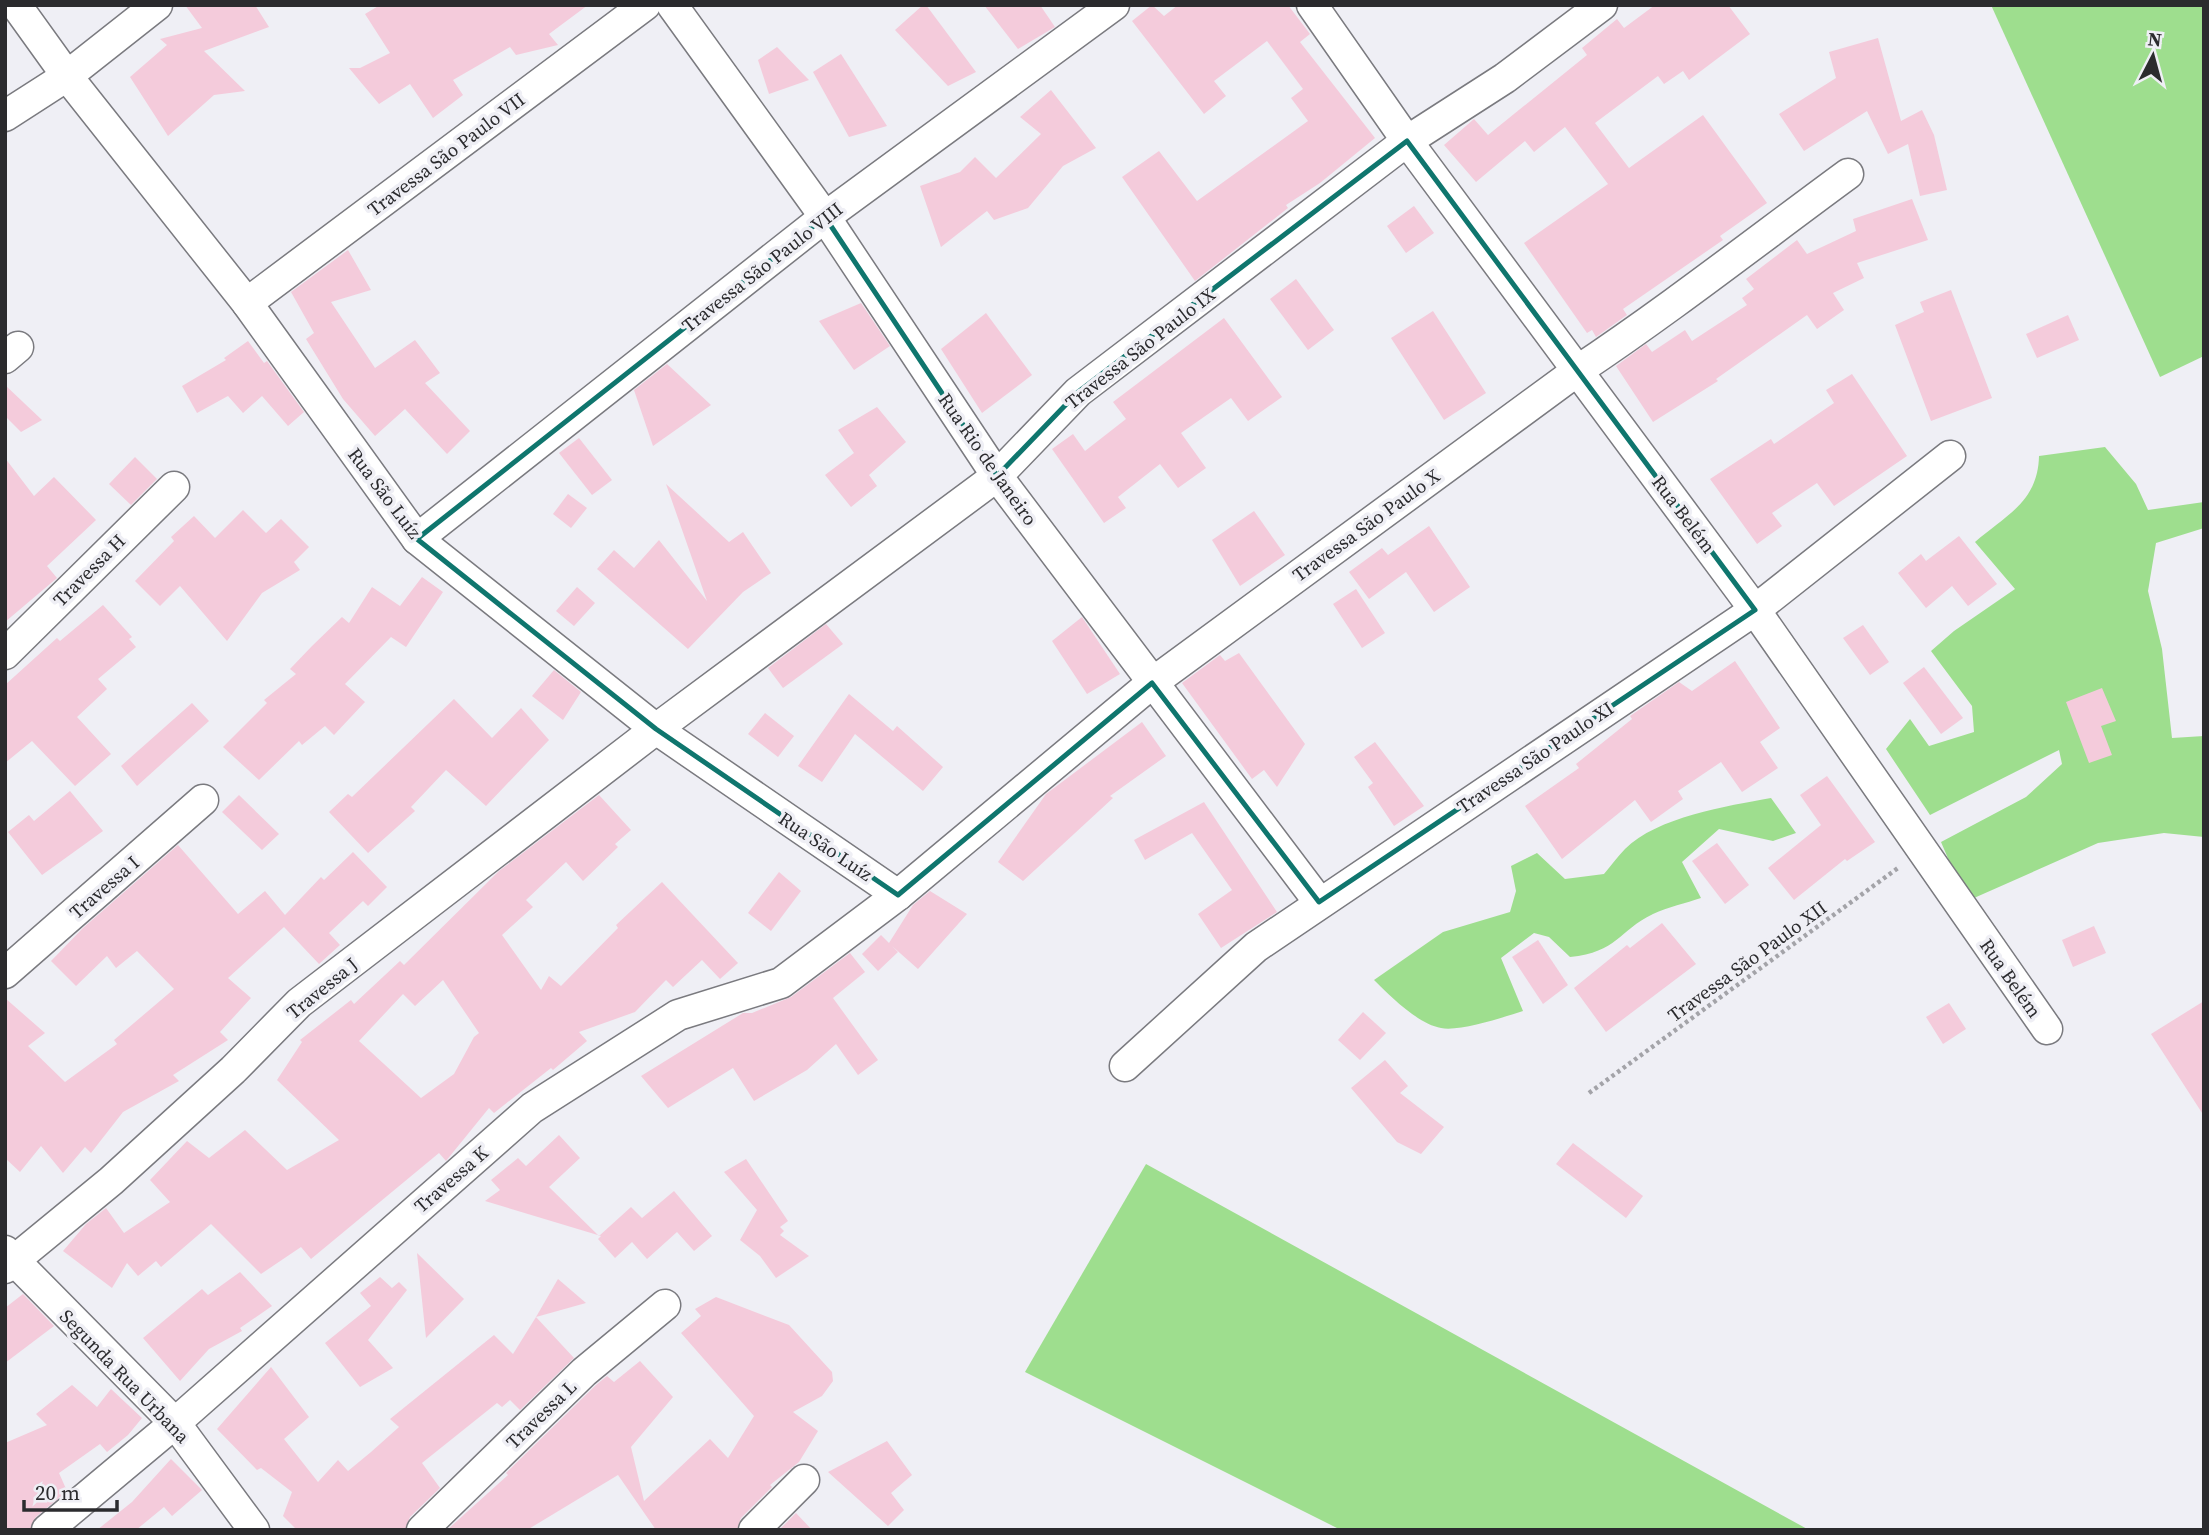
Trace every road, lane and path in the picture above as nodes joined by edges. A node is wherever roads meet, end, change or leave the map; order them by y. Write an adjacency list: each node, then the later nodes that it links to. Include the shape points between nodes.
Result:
1 (16, 5): 8 (street, Rua São Luíz)
2 (157, 5): 8 (street)
3 (645, 5): 13 (street, Travessa São Paulo VII)
4 (672, 5): 12 (street, Rua Rio de Janeiro)
5 (1114, 5): 12 (street, Travessa São Paulo VIII)
6 (1312, 5): 10 (street, Rua Belém)
7 (1602, 5): 10 (street, Travessa São Paulo IX, via 1505,78)
8 (67, 76): 9 (street); 13 (street, Rua São Luíz)
9 (5, 116)
10 (1407, 141): 14 (street, Rua Belém); 16 (street, Travessa São Paulo IX, via 1078,392)
11 (1849, 174): 14 (street, Travessa São Paulo X)
12 (825, 217): 16 (street, Rua Rio de Janeiro); 18 (street, Travessa São Paulo VIII)
13 (247, 303): 18 (street, Rua São Luíz)
14 (1577, 371): 19 (street, Rua Belém); 21 (street, Travessa São Paulo X)
15 (1950, 456): 19 (street, Travessa São Paulo XI)
16 (997, 476): 21 (street, Rua Rio de Janeiro); 22 (street, Travessa São Paulo IX)
17 (174, 487): 20 (street, Travessa H)
18 (417, 539): 22 (street, Rua São Luíz)
19 (1755, 610): 24 (street, Rua Belém); 26 (street, Travessa São Paulo XI)
20 (5, 654)
21 (1152, 682): 25 (street, Travessa São Paulo X); 26 (street, Rua Rio de Janeiro)
22 (656, 729): 25 (street, Rua São Luíz); 31 (street, Travessa J, via 299,1003 111,1181)
23 (203, 800): 27 (street, Travessa I)
24 (1922, 852): 28 (street, Rua Belém); 30 (path, Travessa São Paulo XII)
25 (898, 895): 33 (street, Travessa K, via 781,983 678,1015 531,1108)
26 (1319, 902): 29 (street, Travessa São Paulo XI, via 1256,947)
27 (5, 973)
28 (2047, 1029)
29 (1125, 1066)
30 (1589, 1093)
31 (8, 1260): 33 (street, Segunda Rua Urbana)
32 (665, 1304): 37 (street, Travessa L, via 584,1372)
33 (175, 1423): 35 (street, Travessa K); 36 (street, Segunda Rua Urbana)
34 (804, 1480): 38 (street)
35 (47, 1530)
36 (254, 1530)
37 (422, 1530)
38 (754, 1530)

